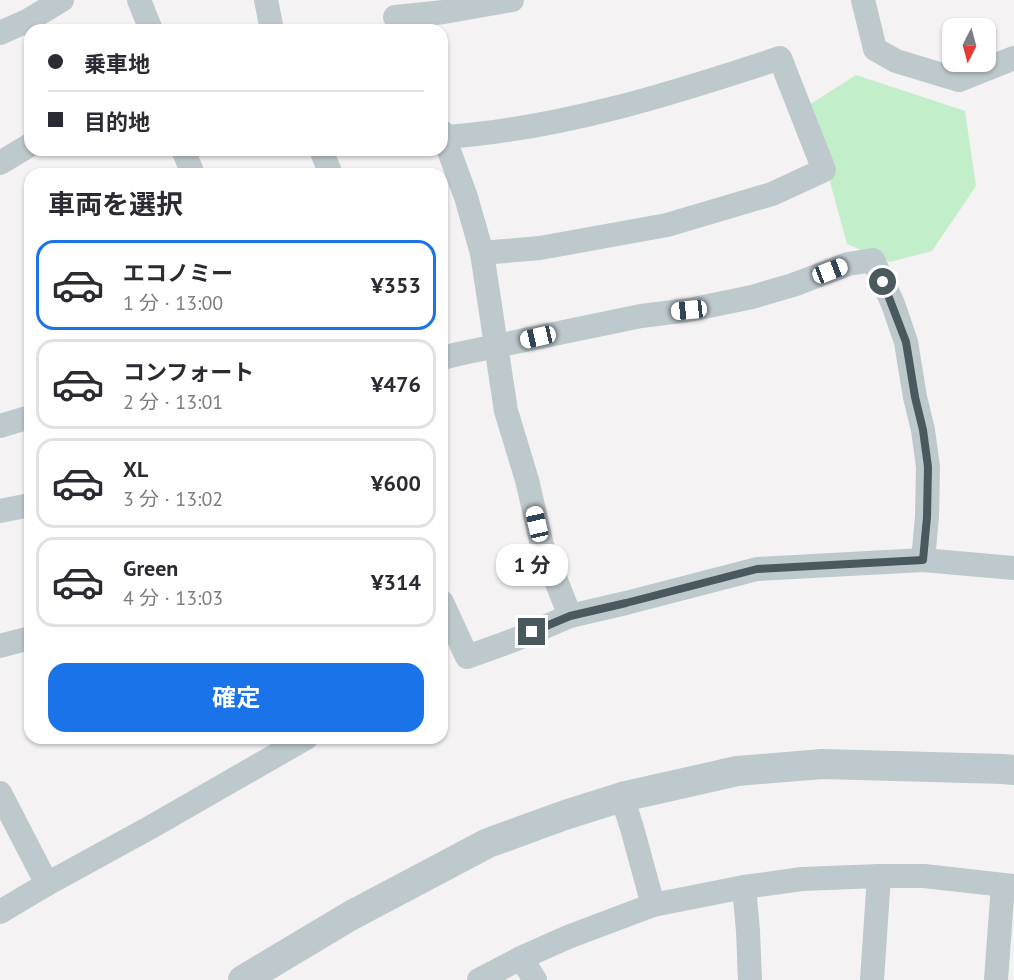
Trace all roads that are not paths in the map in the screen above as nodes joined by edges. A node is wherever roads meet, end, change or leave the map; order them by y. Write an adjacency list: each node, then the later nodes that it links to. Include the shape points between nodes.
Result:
1 (62, 0): 9 (street)
2 (139, 0): 7 (street)
3 (266, 0): 8 (street)
4 (512, 0): 6 (street)
5 (863, 0): 10 (street, via 875,49 896,61 958,80)
6 (394, 16)
7 (149, 24)
8 (271, 24)
9 (0, 33)
10 (1014, 58)
11 (448, 135): 15 (street, via 480,135 594,114 780,58 824,170 772,194 667,225 540,248)
12 (448, 146): 15 (street)
13 (24, 149): 14 (street)
14 (0, 163)
15 (482, 253): 16 (street)
16 (496, 347): 17 (street); 22 (street, via 752,297 848,264 873,260 906,342 923,430 928,467); 25 (street, via 506,411 542,545)
17 (448, 356)
18 (24, 419): 19 (street)
19 (0, 426)
20 (24, 506): 21 (street)
21 (0, 511)
22 (923, 560): 23 (street); 25 (street, via 757,569)
23 (1014, 568)
24 (448, 615): 25 (street, via 467,657)
25 (570, 616)
26 (24, 640): 27 (street)
27 (0, 646)
28 (296, 744): 33 (street)
29 (1014, 770): 31 (street, via 822,764 737,771)
30 (0, 792): 33 (street)
31 (622, 797): 36 (street); 39 (street, via 488,843 350,916)
32 (879, 876): 34 (street, via 924,876); 35 (street, via 802,879); 43 (street)
33 (47, 884): 37 (street)
34 (1009, 886): 44 (street)
35 (744, 887): 36 (street); 42 (street)
36 (653, 905): 38 (street)
37 (0, 912)
38 (521, 958): 40 (street); 41 (street)
39 (243, 980)
40 (479, 980)
41 (535, 980)
42 (750, 980)
43 (872, 980)
44 (996, 980)

